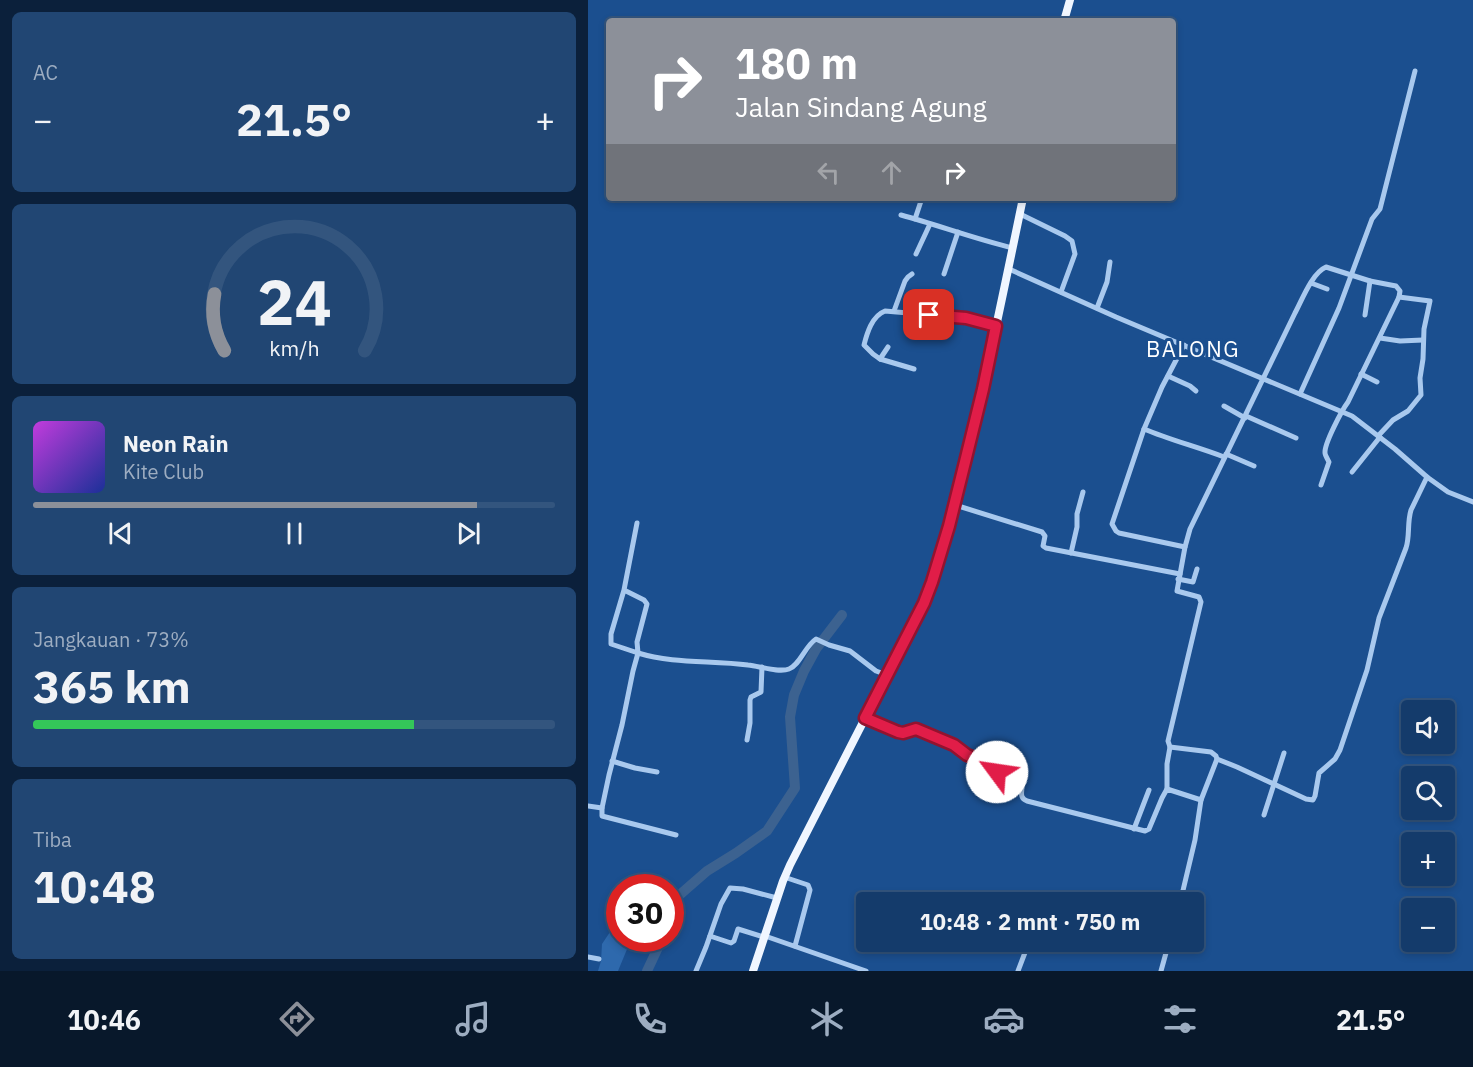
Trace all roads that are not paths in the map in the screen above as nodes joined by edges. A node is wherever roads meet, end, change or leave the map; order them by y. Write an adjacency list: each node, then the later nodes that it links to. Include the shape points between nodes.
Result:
1 (1070, 0): 2 (main road)
2 (1065, 18)
3 (1415, 71): 17 (street, via 1381,205)
4 (921, 201): 8 (street)
5 (1022, 201): 6 (main road)
6 (1020, 214): 11 (main road); 21 (street, via 1072,241 1075,254)
7 (901, 215): 8 (street)
8 (915, 219): 9 (street)
9 (930, 224): 10 (street); 12 (street)
10 (958, 231): 11 (street); 16 (street)
11 (1013, 248): 14 (main road)
12 (916, 254)
13 (1110, 262): 23 (street)
14 (1009, 269): 21 (street); 26 (main road)
15 (912, 274): 24 (street, via 905,281)
16 (944, 274)
17 (1352, 275): 18 (street); 19 (street, via 1324,267); 38 (street)
18 (1370, 281): 22 (street, via 1396,286); 25 (street)
19 (1311, 283): 20 (street); 35 (street)
20 (1326, 289)
21 (1061, 292): 23 (street)
22 (1399, 297): 27 (street); 28 (street, via 1430,301)
23 (1097, 308): 29 (street)
24 (894, 311): 26 (street, via 966,318); 31 (street, via 880,313 868,331 864,345)
25 (1365, 315)
26 (996, 326): 52 (main road)
27 (1380, 338): 28 (street); 33 (street)
28 (1423, 340): 43 (street, via 1421,395)
29 (1184, 345): 34 (street); 35 (street)
30 (888, 347): 31 (street)
31 (880, 358): 32 (street)
32 (914, 369)
33 (1361, 374): 36 (street); 40 (street)
34 (1168, 376): 37 (street); 42 (street)
35 (1265, 379): 38 (street); 41 (street)
36 (1377, 382)
37 (1196, 391)
38 (1300, 394): 40 (street)
39 (1224, 406): 41 (street)
40 (1342, 411): 43 (street); 49 (street, via 1325,451 1329,462)
41 (1245, 417): 44 (street); 45 (street)
42 (1144, 429): 45 (street); 54 (street, via 1113,528 1119,533)
43 (1379, 436): 47 (street); 48 (street)
44 (1296, 438)
45 (1225, 455): 46 (street); 54 (street)
46 (1254, 465)
47 (1352, 472)
48 (1426, 477): 51 (street); 69 (street, via 1409,516 1406,548 1379,618 1367,670 1337,756 1319,773 1313,800)
49 (1321, 485)
50 (1083, 492): 55 (street)
51 (1473, 502)
52 (955, 505): 55 (street, via 1042,532 1044,547); 61 (main road, via 928,592)
53 (637, 523): 58 (street)
54 (1185, 547): 57 (street)
55 (1071, 553): 57 (street)
56 (1197, 569): 57 (street, via 1193,582)
57 (1179, 577): 64 (street, via 1177,591 1199,597 1201,602 1168,741)
58 (624, 590): 59 (street, via 647,604); 59 (street, via 610,644)
59 (638, 653): 60 (street); 67 (street)
60 (762, 667): 61 (street, via 791,669 816,639 850,651); 63 (street, via 761,692 750,700)
61 (887, 675): 62 (main road)
62 (865, 718): 76 (street, via 898,732 916,729 954,745 967,755 994,762 1000,776 1022,782 1022,799); 78 (main road)
63 (747, 740)
64 (1170, 747): 66 (street, via 1211,752); 70 (street)
65 (1284, 753): 69 (street)
66 (1217, 759): 69 (street); 72 (street)
67 (612, 761): 68 (street); 74 (street)
68 (657, 772)
69 (1273, 784): 75 (street)
70 (1167, 789): 72 (street); 76 (street, via 1149,831)
71 (1149, 790): 76 (street)
72 (1201, 800): 79 (street)
73 (588, 806): 74 (street)
74 (602, 808): 77 (street, via 602,816)
75 (1264, 816)
76 (1134, 829)
77 (676, 835)
78 (784, 877): 80 (main road); 83 (street, via 808,885 810,890)
79 (1183, 892)
80 (777, 898): 81 (street, via 730,888); 82 (main road)
81 (710, 936): 82 (street, via 731,943 738,929); 88 (street)
82 (764, 936): 83 (street); 89 (main road)
83 (795, 946): 90 (street)
84 (1025, 952): 91 (street)
85 (1166, 952): 92 (street)
86 (588, 957): 87 (street)
87 (599, 959)
88 (696, 971)
89 (753, 971)
90 (866, 971)
91 (1018, 971)
92 (1161, 971)

